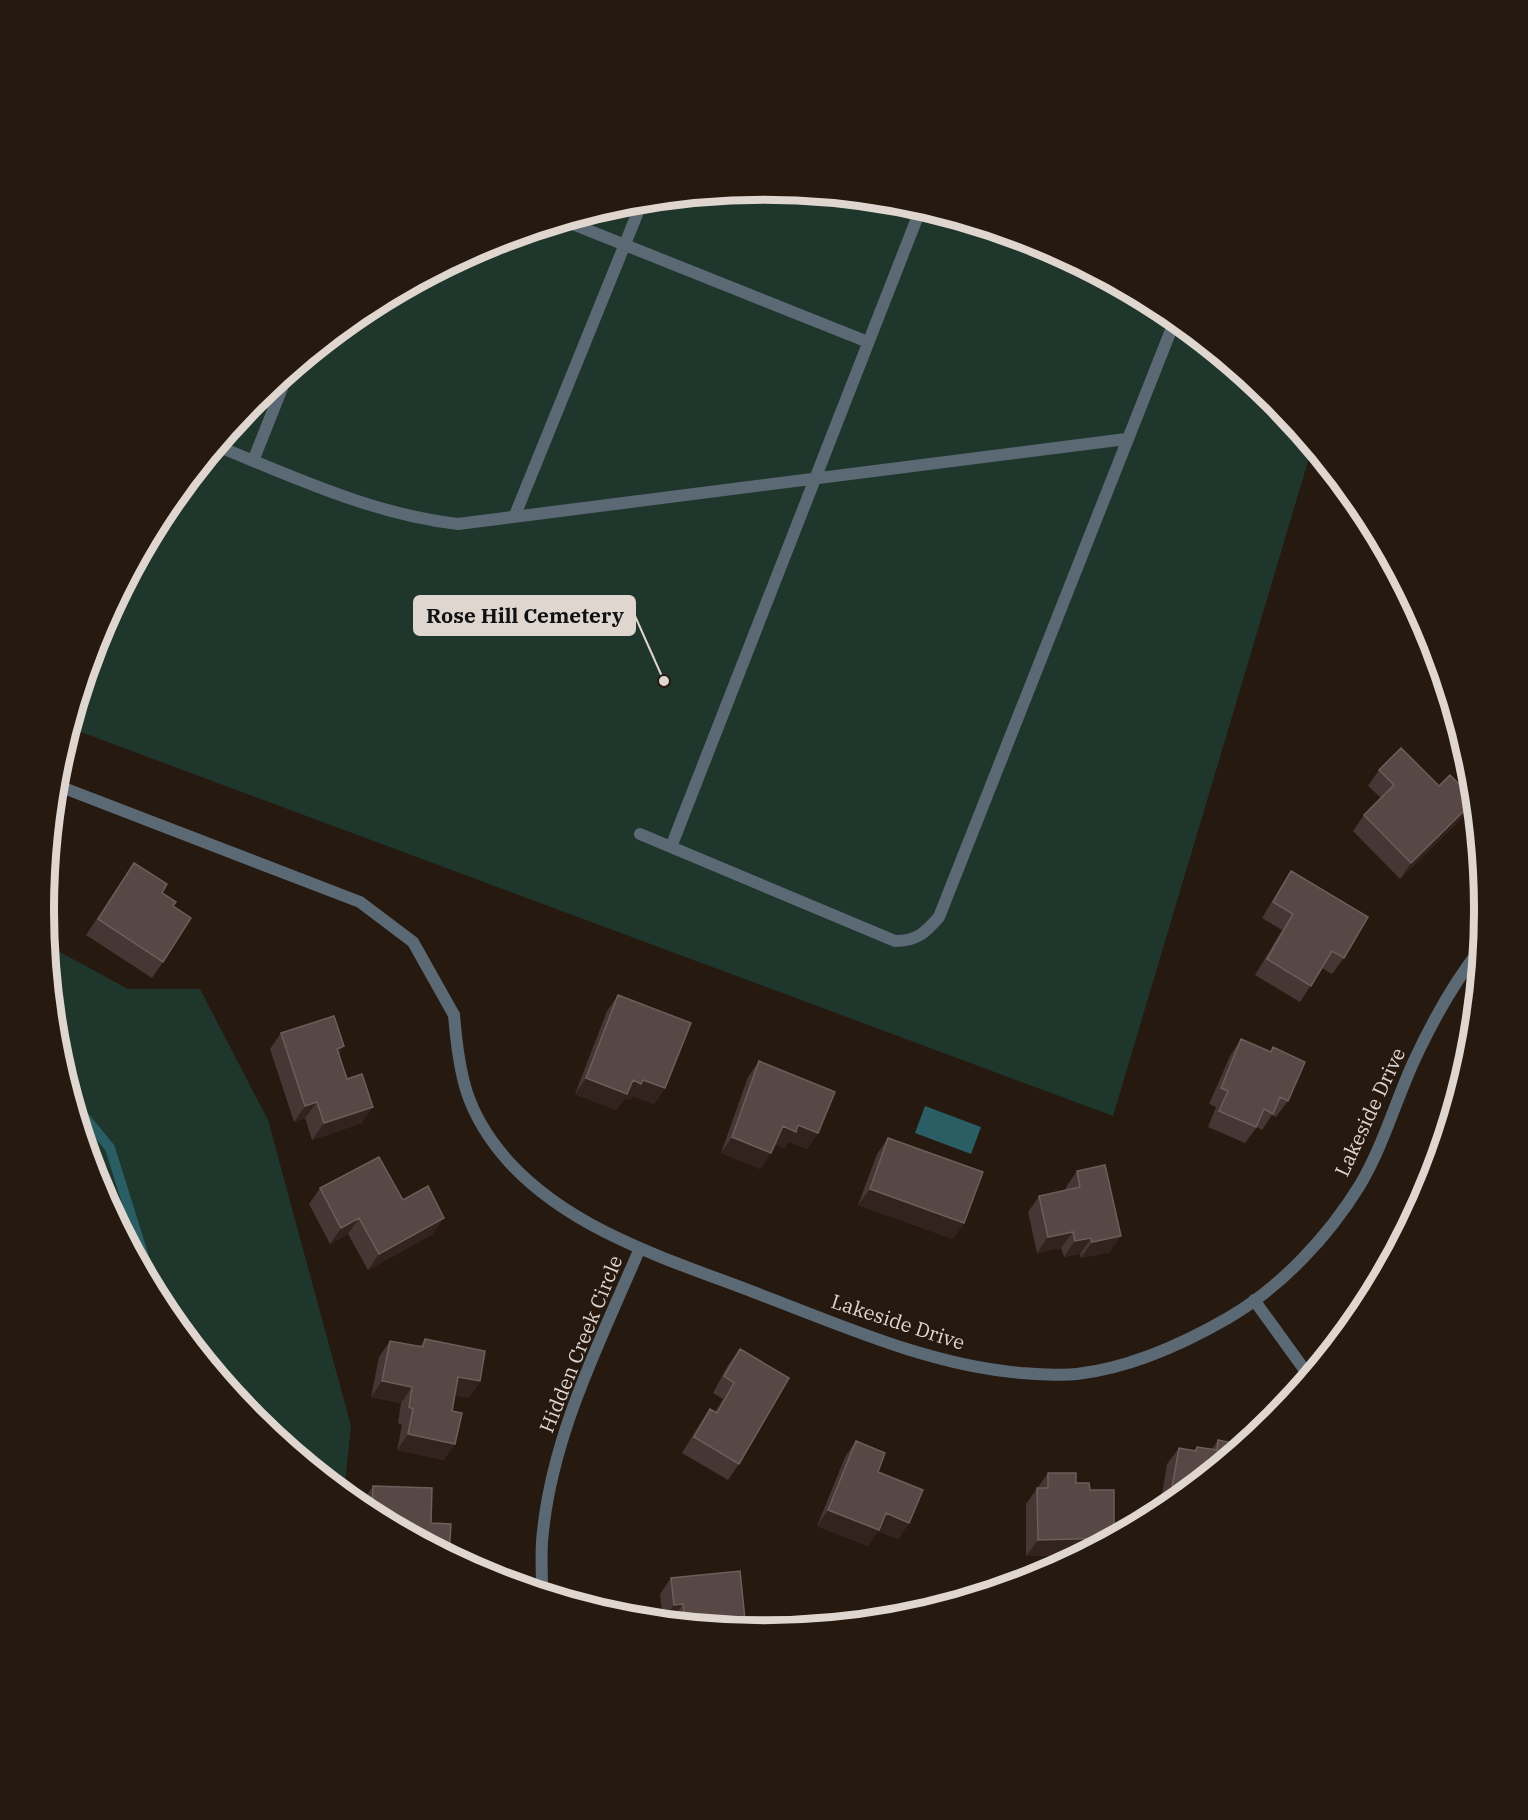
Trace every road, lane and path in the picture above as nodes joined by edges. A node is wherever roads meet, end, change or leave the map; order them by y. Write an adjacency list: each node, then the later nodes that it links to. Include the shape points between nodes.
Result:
1 (638, 212): 4 (street)
2 (917, 217): 6 (street)
3 (576, 225): 4 (street)
4 (625, 245): 6 (street); 12 (street)
5 (1171, 329): 8 (street)
6 (868, 342): 11 (street)
7 (281, 390): 10 (street)
8 (1126, 439): 11 (street); 15 (street, via 939,917 927,931 913,941 895,941)
9 (224, 449): 10 (street)
10 (253, 461): 12 (street, via 360,504 417,519 458,524)
11 (815, 479): 12 (street); 15 (street)
12 (516, 515)
13 (65, 788): 17 (street, Hidden Creek Circle, via 360,902 412,942 454,1014 459,1069 466,1095 494,1143 511,1164 552,1200)
14 (640, 834): 15 (street)
15 (671, 847)
16 (1472, 960): 18 (street, Lakeside Drive, via 1414,1062 1360,1184 1330,1228 1293,1268)
17 (640, 1248): 18 (street, Lakeside Drive, via 894,1346 945,1362 1009,1372 1078,1374 1121,1365 1181,1342); 20 (street, Hidden Creek Circle, via 581,1386 564,1437 550,1489 542,1542)
18 (1254, 1300): 19 (street)
19 (1305, 1370)
20 (542, 1584)

